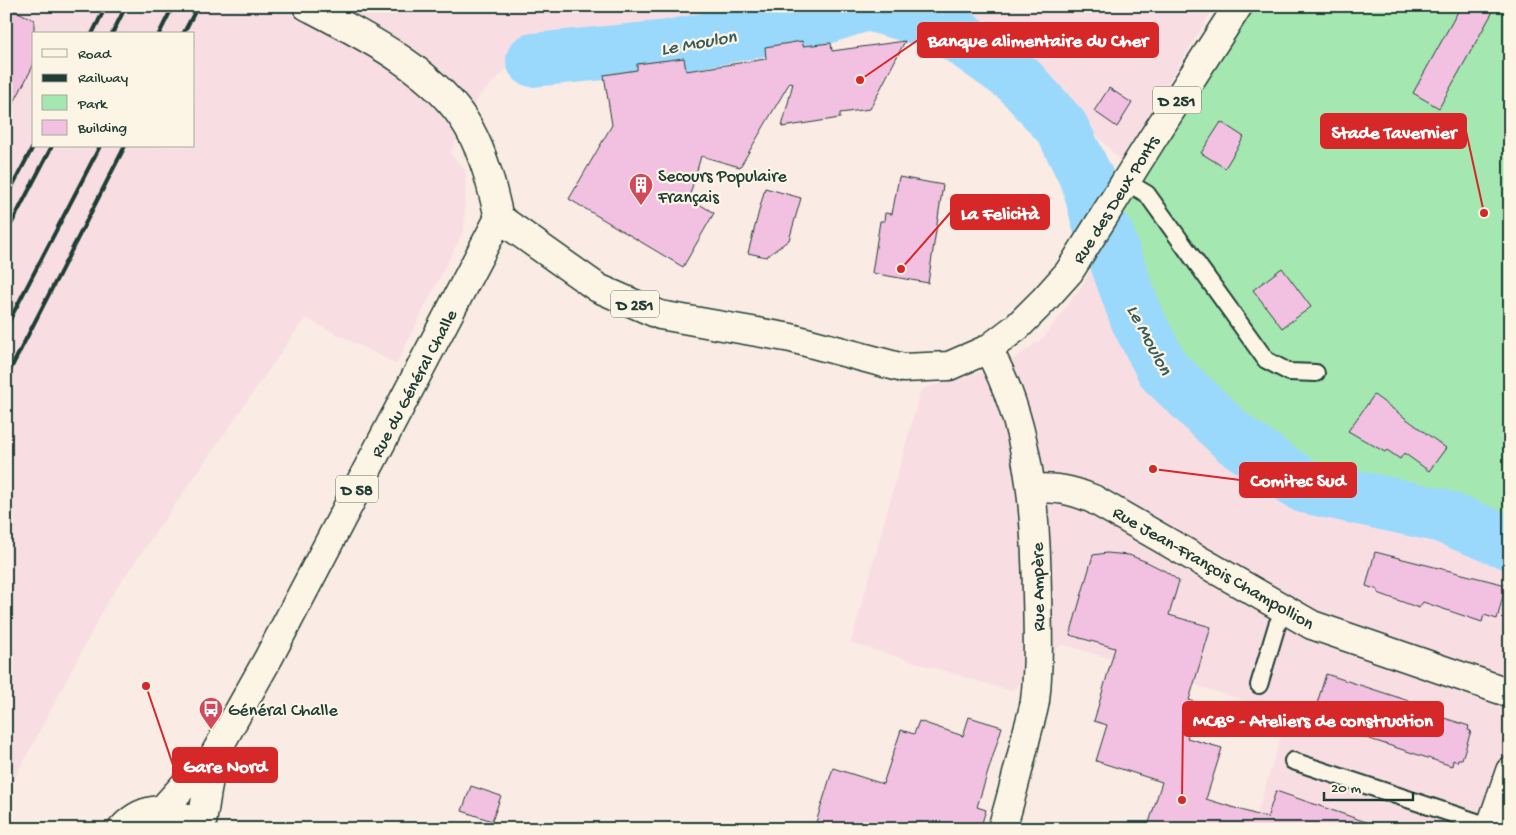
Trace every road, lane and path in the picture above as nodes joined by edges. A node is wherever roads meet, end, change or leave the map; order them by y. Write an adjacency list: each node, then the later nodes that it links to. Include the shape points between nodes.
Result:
1 (307, 6): 4 (main road, via 395,56 424,77 454,107 480,150)
2 (1238, 6): 3 (main road, Rue des Deux Ponts / D 251)
3 (1122, 188): 5 (main road, Rue des Deux Ponts / D 251, via 1069,272 1023,321); 6 (lane, via 1147,194 1266,360 1289,372)
4 (499, 218): 5 (main road, D 251, via 598,288 660,315 791,338 903,368 949,366); 11 (main road, Rue du Général Challe / D 58)
5 (988, 349): 7 (main road, Rue Ampère, via 1007,387)
6 (1316, 373)
7 (1032, 488): 8 (main road, Rue Jean-François Champollion, via 1071,490 1094,499); 18 (main road, Rue Ampère, via 1038,637 1035,701)
8 (1285, 609): 9 (lane); 10 (main road, Rue Jean-François Champollion, via 1312,625)
9 (1259, 685)
10 (1510, 693)
11 (212, 759): 14 (main road, Rue du Général Challe / D 58); 17 (main road, Rue du Général Challe / D 58)
12 (1293, 761): 15 (lane)
13 (1510, 772): 15 (main road)
14 (162, 810): 16 (main road, via 145,812); 17 (main road, via 177,813)
15 (1493, 828)
16 (122, 829)
17 (199, 829)
18 (1002, 829)

